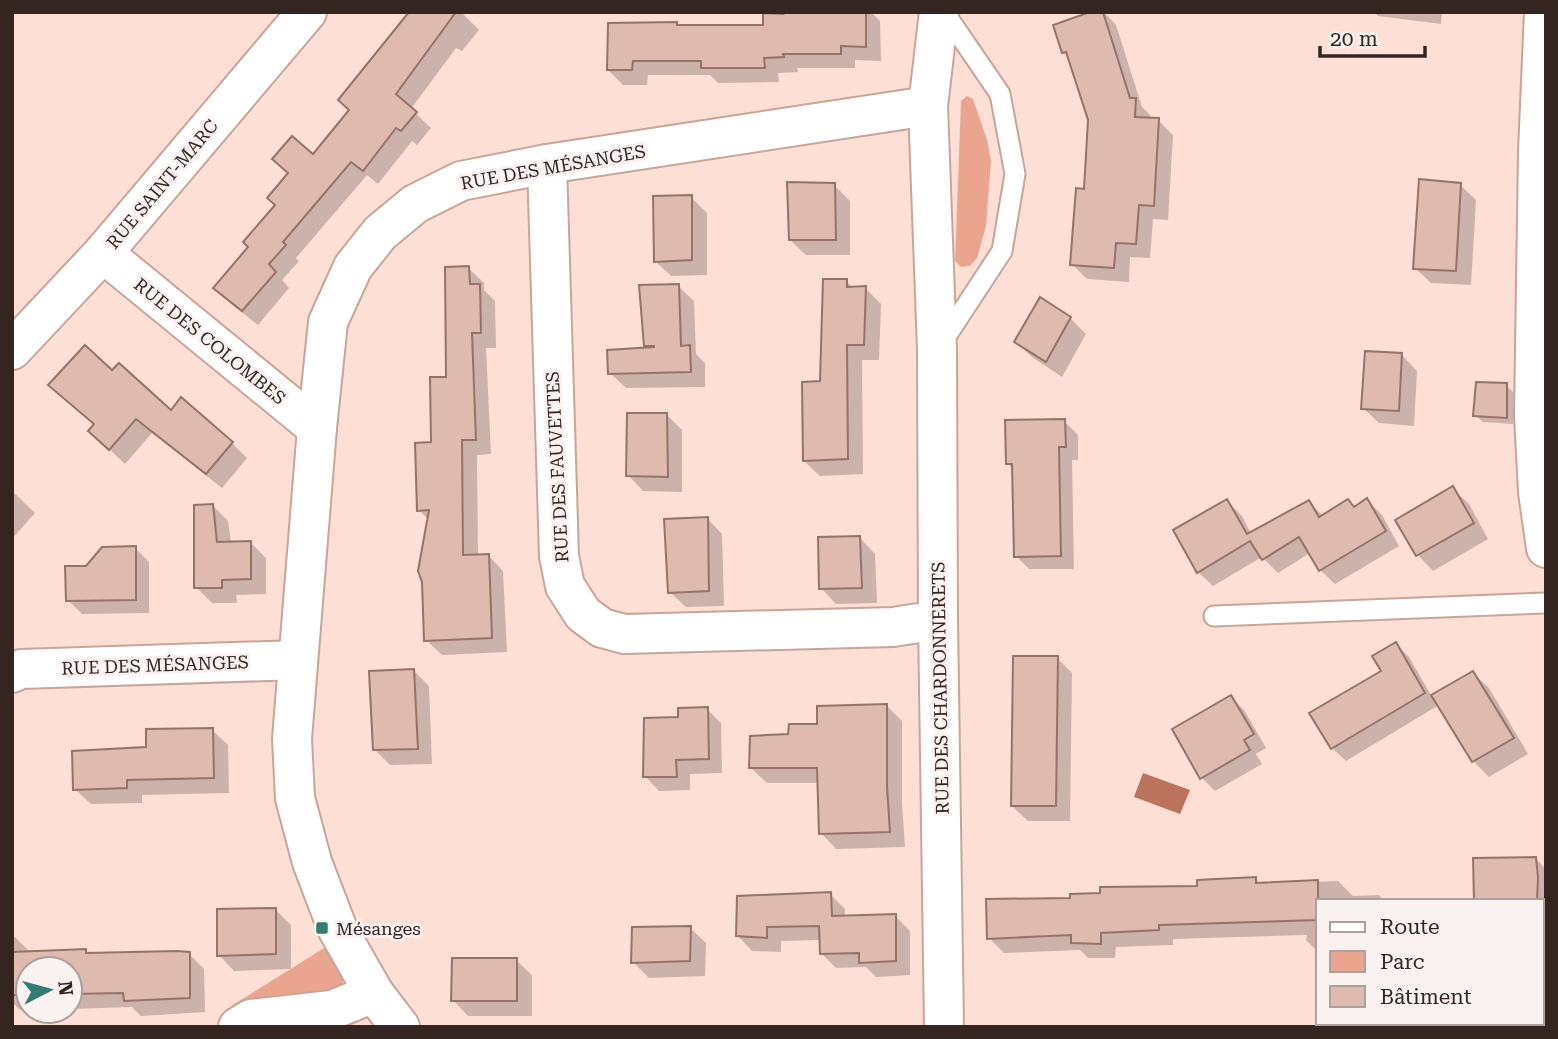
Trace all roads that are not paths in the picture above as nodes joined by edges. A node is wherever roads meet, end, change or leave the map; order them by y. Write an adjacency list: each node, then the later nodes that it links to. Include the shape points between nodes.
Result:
1 (307, 12): 6 (street, RUE SAINT-MARC)
2 (941, 12): 4 (street, RUE DES CHARDONNERETS); 7 (lane, RUE DES CHARDONNERETS, via 1000,94 1015,174 1002,251)
3 (1544, 12): 10 (street, via 1534,416)
4 (928, 106): 5 (street, RUE DES MÉSANGES); 7 (street, RUE DES CHARDONNERETS)
5 (547, 164): 9 (street, RUE DES MÉSANGES, via 461,181 415,204 380,233 353,267 328,322); 13 (street, RUE DES FAUVETTES, via 559,556 565,586 583,614 603,628 624,634 893,627)
6 (103, 253): 8 (street, RUE SAINT-MARC); 9 (street, RUE DES COLOMBES)
7 (937, 349): 13 (street, RUE DES CHARDONNERETS)
8 (12, 350)
9 (317, 428): 14 (street, RUE DES MÉSANGES)
10 (1546, 548)
11 (1546, 603): 12 (lane)
12 (1214, 616)
13 (938, 620): 19 (street, RUE DES CHARDONNERETS)
14 (298, 660): 15 (street, RUE DES MÉSANGES, via 21,669); 16 (street, RUE DES MÉSANGES, via 292,739 295,798 312,862 338,930)
15 (12, 673)
16 (374, 993): 17 (street, via 332,1010 251,1019); 18 (street, RUE DES MÉSANGES)
17 (238, 1027)
18 (400, 1027)
19 (944, 1027)

